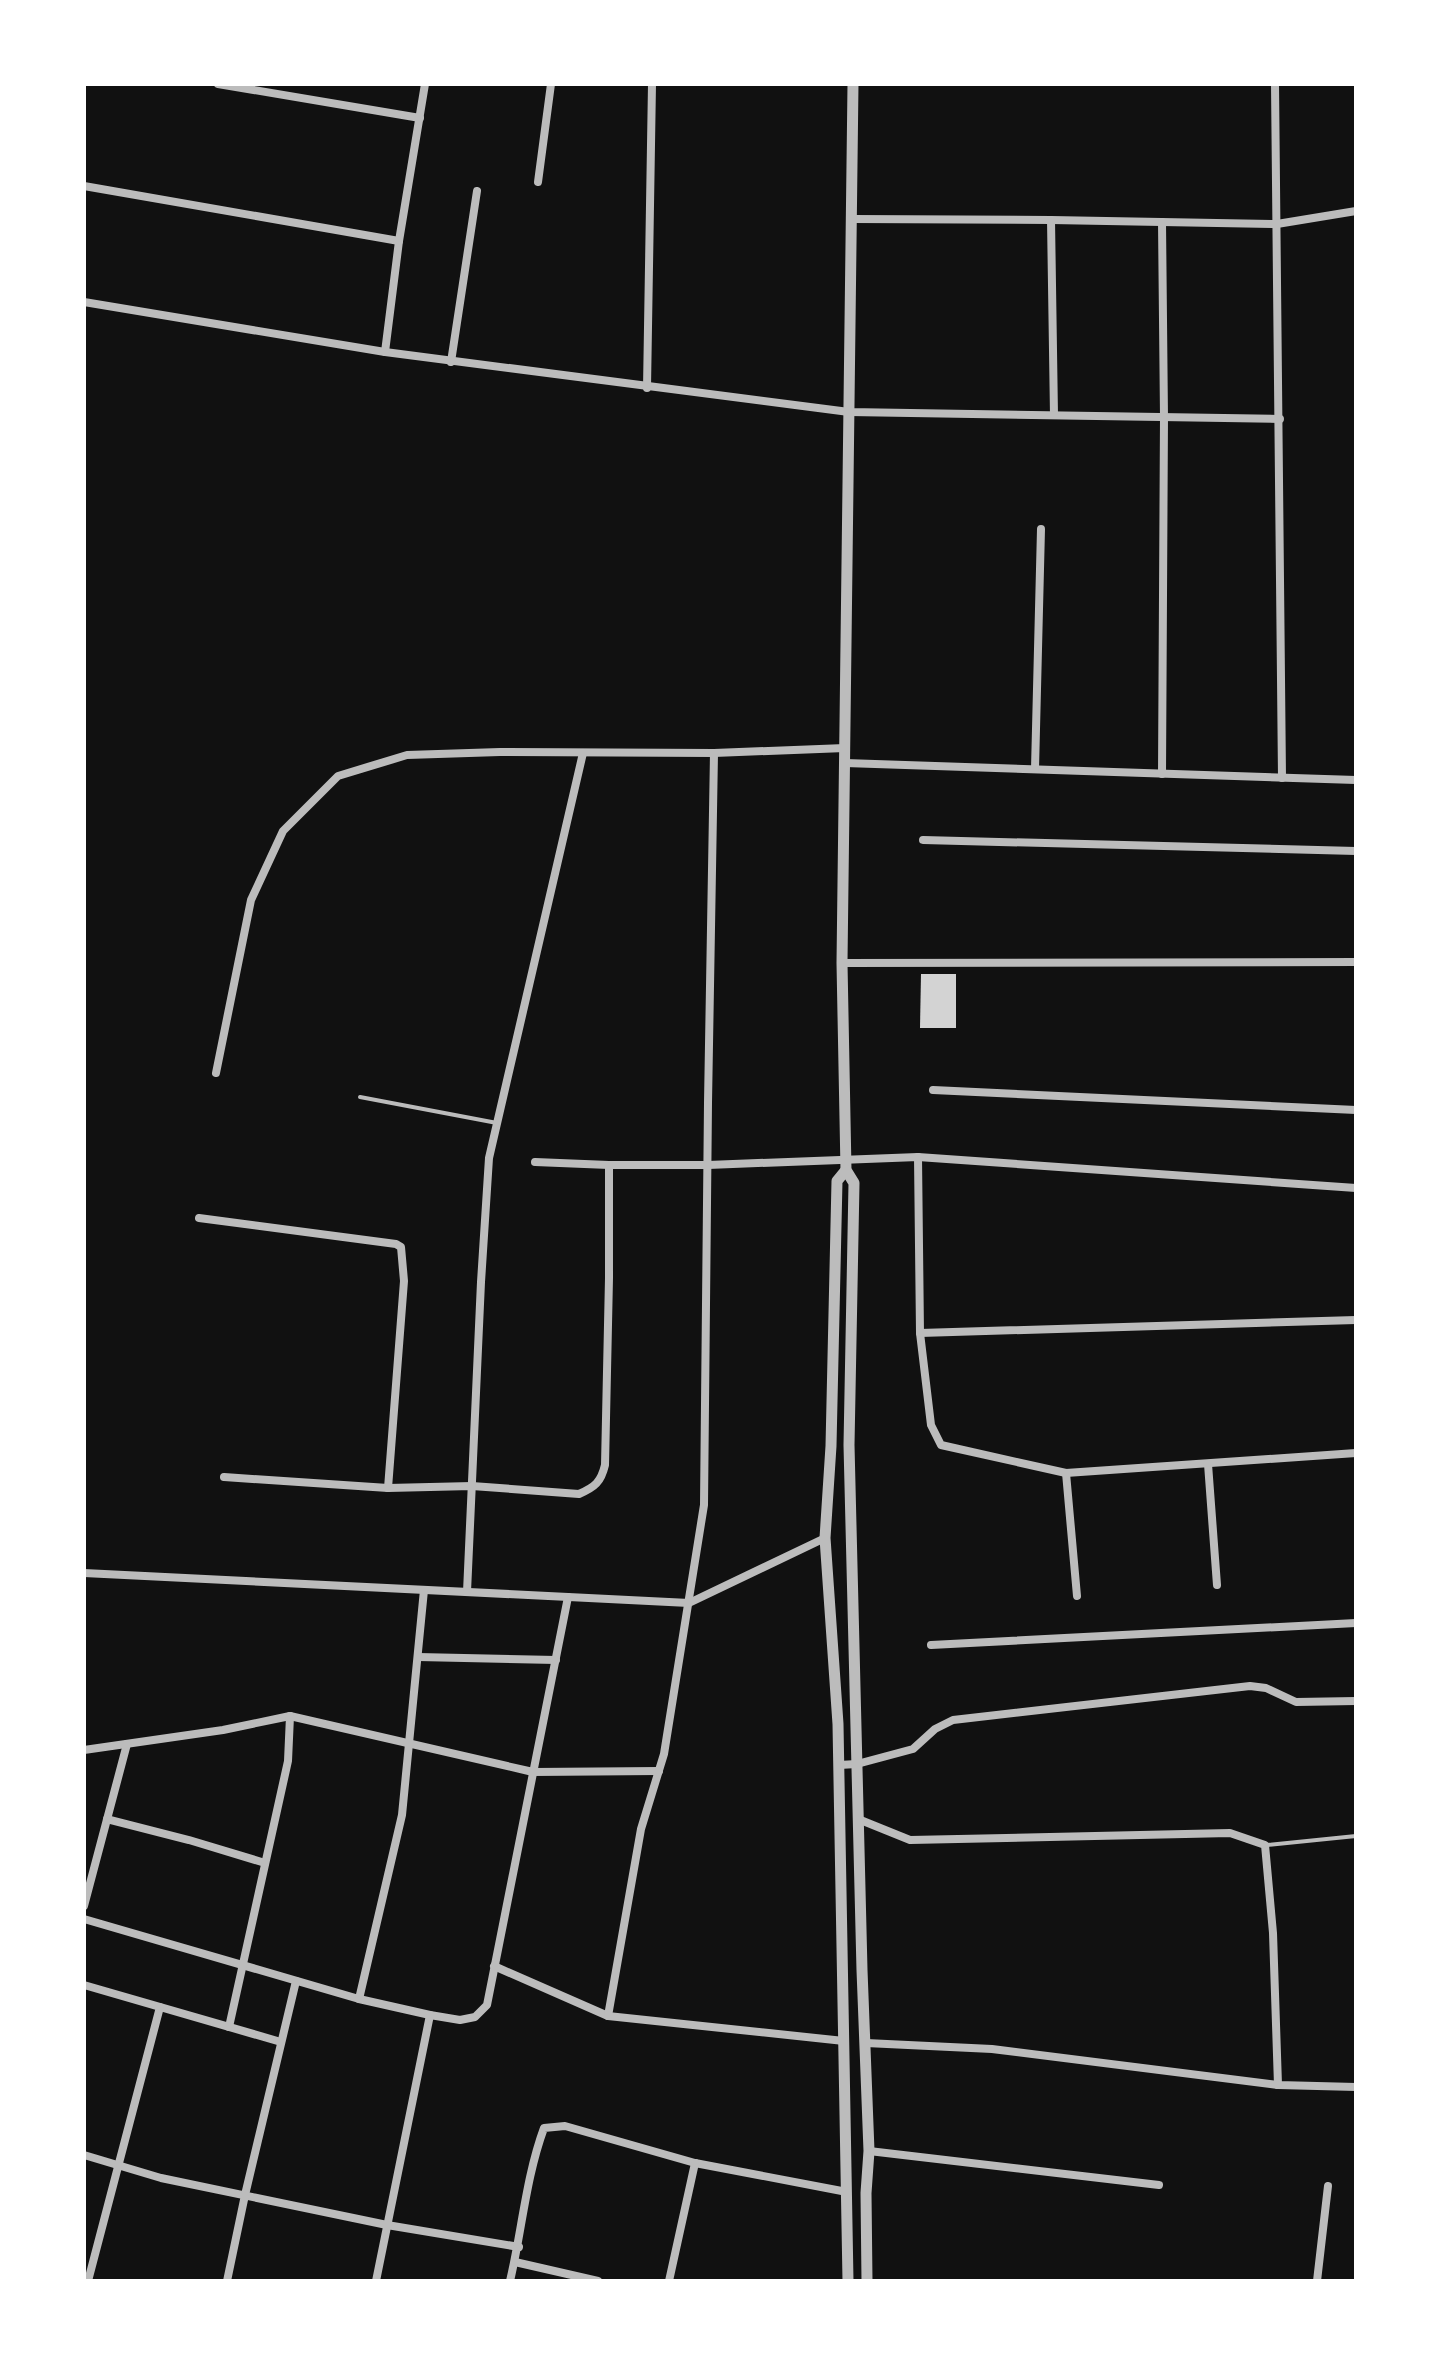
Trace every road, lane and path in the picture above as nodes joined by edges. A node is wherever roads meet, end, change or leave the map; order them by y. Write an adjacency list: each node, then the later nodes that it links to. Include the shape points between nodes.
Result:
1 (218, 84): 7 (street)
2 (425, 84): 7 (street)
3 (551, 84): 8 (street)
4 (652, 84): 20 (street)
5 (853, 84): 12 (street)
6 (1275, 84): 15 (street)
7 (420, 118): 16 (street)
8 (538, 182)
9 (84, 186): 16 (street)
10 (477, 191): 19 (street)
11 (1356, 211): 15 (street)
12 (852, 219): 13 (street); 21 (street)
13 (1051, 220): 14 (street); 22 (street)
14 (1162, 222): 15 (street); 23 (street)
15 (1277, 224): 24 (street)
16 (399, 241): 18 (street)
17 (84, 302): 18 (street)
18 (385, 352): 19 (street)
19 (451, 362): 20 (street)
20 (647, 388): 21 (street)
21 (849, 412): 22 (street); 26 (street)
22 (1054, 415): 23 (street)
23 (1164, 417): 24 (street); 31 (street)
24 (1280, 419): 32 (street)
25 (1041, 529): 30 (street)
26 (845, 748): 28 (street); 29 (street)
27 (583, 753): 28 (street); 38 (street, via 407,755 338,776 283,831 251,900); 42 (street)
28 (714, 753): 46 (street)
29 (845, 763): 30 (street); 37 (street)
30 (1035, 769): 31 (street)
31 (1162, 774): 32 (street)
32 (1282, 778): 33 (street)
33 (1356, 780)
34 (923, 840): 35 (street)
35 (1356, 851)
36 (1356, 962): 37 (street)
37 (842, 963): 47 (street)
38 (216, 1073)
39 (933, 1090): 41 (street)
40 (360, 1097): 42 (lane)
41 (1356, 1110)
42 (497, 1123): 56 (street, via 489,1158)
43 (918, 1157): 47 (street); 48 (street); 51 (street)
44 (535, 1162): 45 (street)
45 (609, 1165): 46 (street); 56 (street, via 602,1480 579,1494)
46 (708, 1165): 47 (street); 65 (street, via 704,1505)
47 (846, 1165): 58 (street, via 837,1181); 75 (street, via 854,1183 849,1445)
48 (1356, 1188)
49 (199, 1218): 57 (street, via 401,1247 404,1281)
50 (1356, 1320): 51 (street)
51 (920, 1333): 54 (street, via 931,1425 941,1445)
52 (1356, 1453): 53 (street)
53 (1208, 1464): 54 (street); 60 (street)
54 (1066, 1473): 63 (street)
55 (224, 1477): 57 (street)
56 (472, 1486): 57 (street); 62 (street)
57 (388, 1488)
58 (825, 1538): 65 (street); 76 (street)
59 (84, 1573): 61 (street)
60 (1217, 1585)
61 (424, 1590): 62 (street); 68 (street)
62 (467, 1592): 64 (street)
63 (1077, 1596)
64 (568, 1597): 65 (street); 69 (street)
65 (689, 1603): 77 (street)
66 (1356, 1623): 67 (street)
67 (931, 1645)
68 (418, 1657): 69 (street); 73 (street)
69 (556, 1660): 78 (street)
70 (1356, 1701): 75 (street, via 1296,1702 1250,1686 953,1720 913,1749)
71 (290, 1716): 72 (street); 73 (street); 83 (street, via 288,1761)
72 (127, 1744): 74 (street); 79 (street)
73 (409, 1744): 78 (street); 90 (street, via 402,1815)
74 (84, 1750)
75 (857, 1764): 76 (street); 80 (street)
76 (839, 1765): 95 (street)
77 (659, 1771): 78 (street); 93 (street, via 641,1829)
78 (533, 1772): 87 (street)
79 (107, 1819): 83 (street); 84 (street)
80 (858, 1819): 82 (street, via 910,1840 1230,1833); 97 (street)
81 (1356, 1836): 82 (lane)
82 (1265, 1845): 98 (street)
83 (265, 1863): 86 (street)
84 (84, 1906)
85 (84, 1919): 86 (street)
86 (242, 1965): 88 (street); 94 (street)
87 (494, 1966): 92 (street, via 487,2005 475,2017); 93 (street)
88 (296, 1981): 90 (street); 96 (street)
89 (84, 1985): 91 (street)
90 (359, 1999): 92 (street)
91 (160, 2007): 94 (street); 103 (street)
92 (430, 2015): 108 (street)
93 (608, 2016): 95 (street)
94 (229, 2027): 96 (street)
95 (844, 2041): 106 (street)
96 (281, 2042): 107 (street)
97 (866, 2043): 98 (street, via 992,2049); 100 (street)
98 (1278, 2085): 99 (street)
99 (1356, 2087)
100 (869, 2151): 104 (street); 118 (street)
101 (84, 2155): 103 (street)
102 (695, 2163): 106 (street); 109 (street, via 565,2126 544,2128); 116 (street)
103 (119, 2165): 107 (street); 111 (street)
104 (1159, 2185)
105 (1328, 2186): 119 (street)
106 (847, 2192): 117 (street)
107 (245, 2195): 108 (street); 112 (street)
108 (387, 2225): 109 (street); 113 (street)
109 (519, 2247): 110 (street)
110 (515, 2262): 114 (street); 115 (street)
111 (88, 2281)
112 (227, 2281)
113 (376, 2281)
114 (510, 2281)
115 (598, 2281)
116 (669, 2281)
117 (848, 2281)
118 (867, 2281)
119 (1317, 2281)

